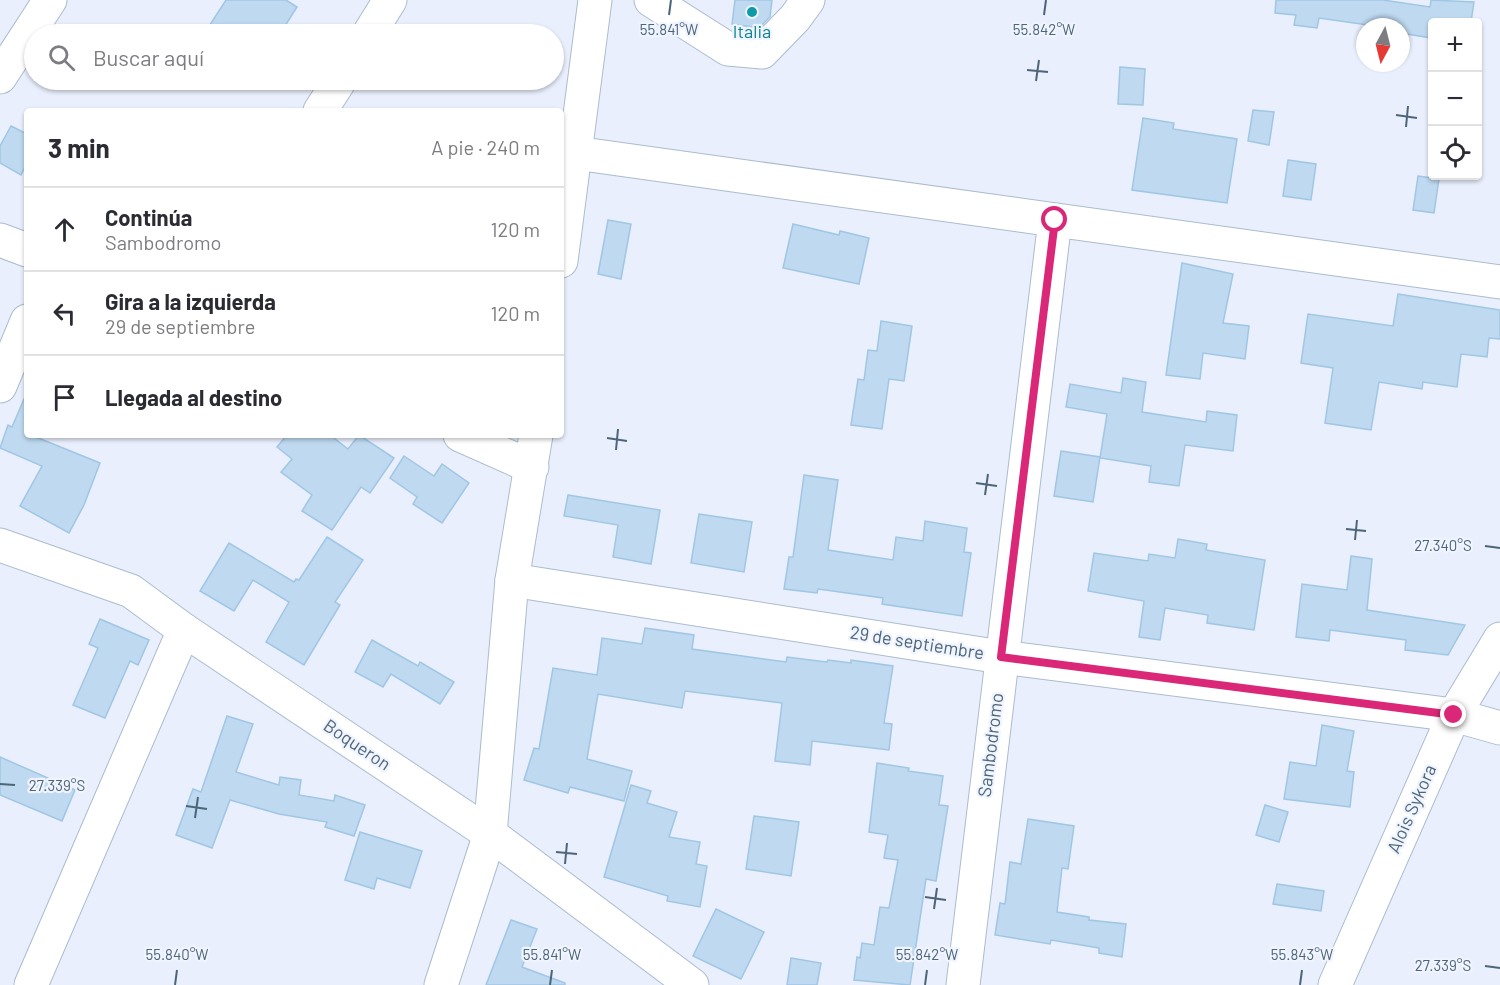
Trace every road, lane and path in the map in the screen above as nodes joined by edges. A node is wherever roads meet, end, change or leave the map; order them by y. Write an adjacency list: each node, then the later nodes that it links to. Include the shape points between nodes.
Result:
1 (50, 0): 6 (street)
2 (390, 0): 7 (street)
3 (595, 0): 12 (street)
4 (651, 0): 5 (street, via 728,49 762,52)
5 (808, 0)
6 (34, 24)
7 (375, 24)
8 (24, 40): 9 (street)
9 (0, 77)
10 (334, 90): 11 (street)
11 (322, 108)
12 (569, 152): 13 (street); 14 (street)
13 (564, 220)
14 (1055, 220): 17 (street); 27 (street, Sambodromo)
15 (0, 240): 16 (street)
16 (24, 249)
17 (1500, 282)
18 (24, 328): 19 (street)
19 (0, 386)
20 (467, 438): 22 (street)
21 (536, 438): 22 (street)
22 (532, 467): 24 (street)
23 (0, 544): 25 (street, Boqueron, via 131,591)
24 (512, 580): 27 (street, 29 de septiembre); 30 (street)
25 (184, 630): 30 (street, Boqueron); 31 (street)
26 (1500, 639): 28 (street, Alois Sykora)
27 (1001, 657): 28 (street, 29 de septiembre); 34 (street, Sambodromo)
28 (1454, 715): 29 (street, 29 de septiembre); 35 (street, Alois Sykora)
29 (1500, 728)
30 (490, 834): 32 (street); 33 (street, Boqueron)
31 (31, 985)
32 (441, 985)
33 (692, 985)
34 (963, 985)
35 (1335, 985)

